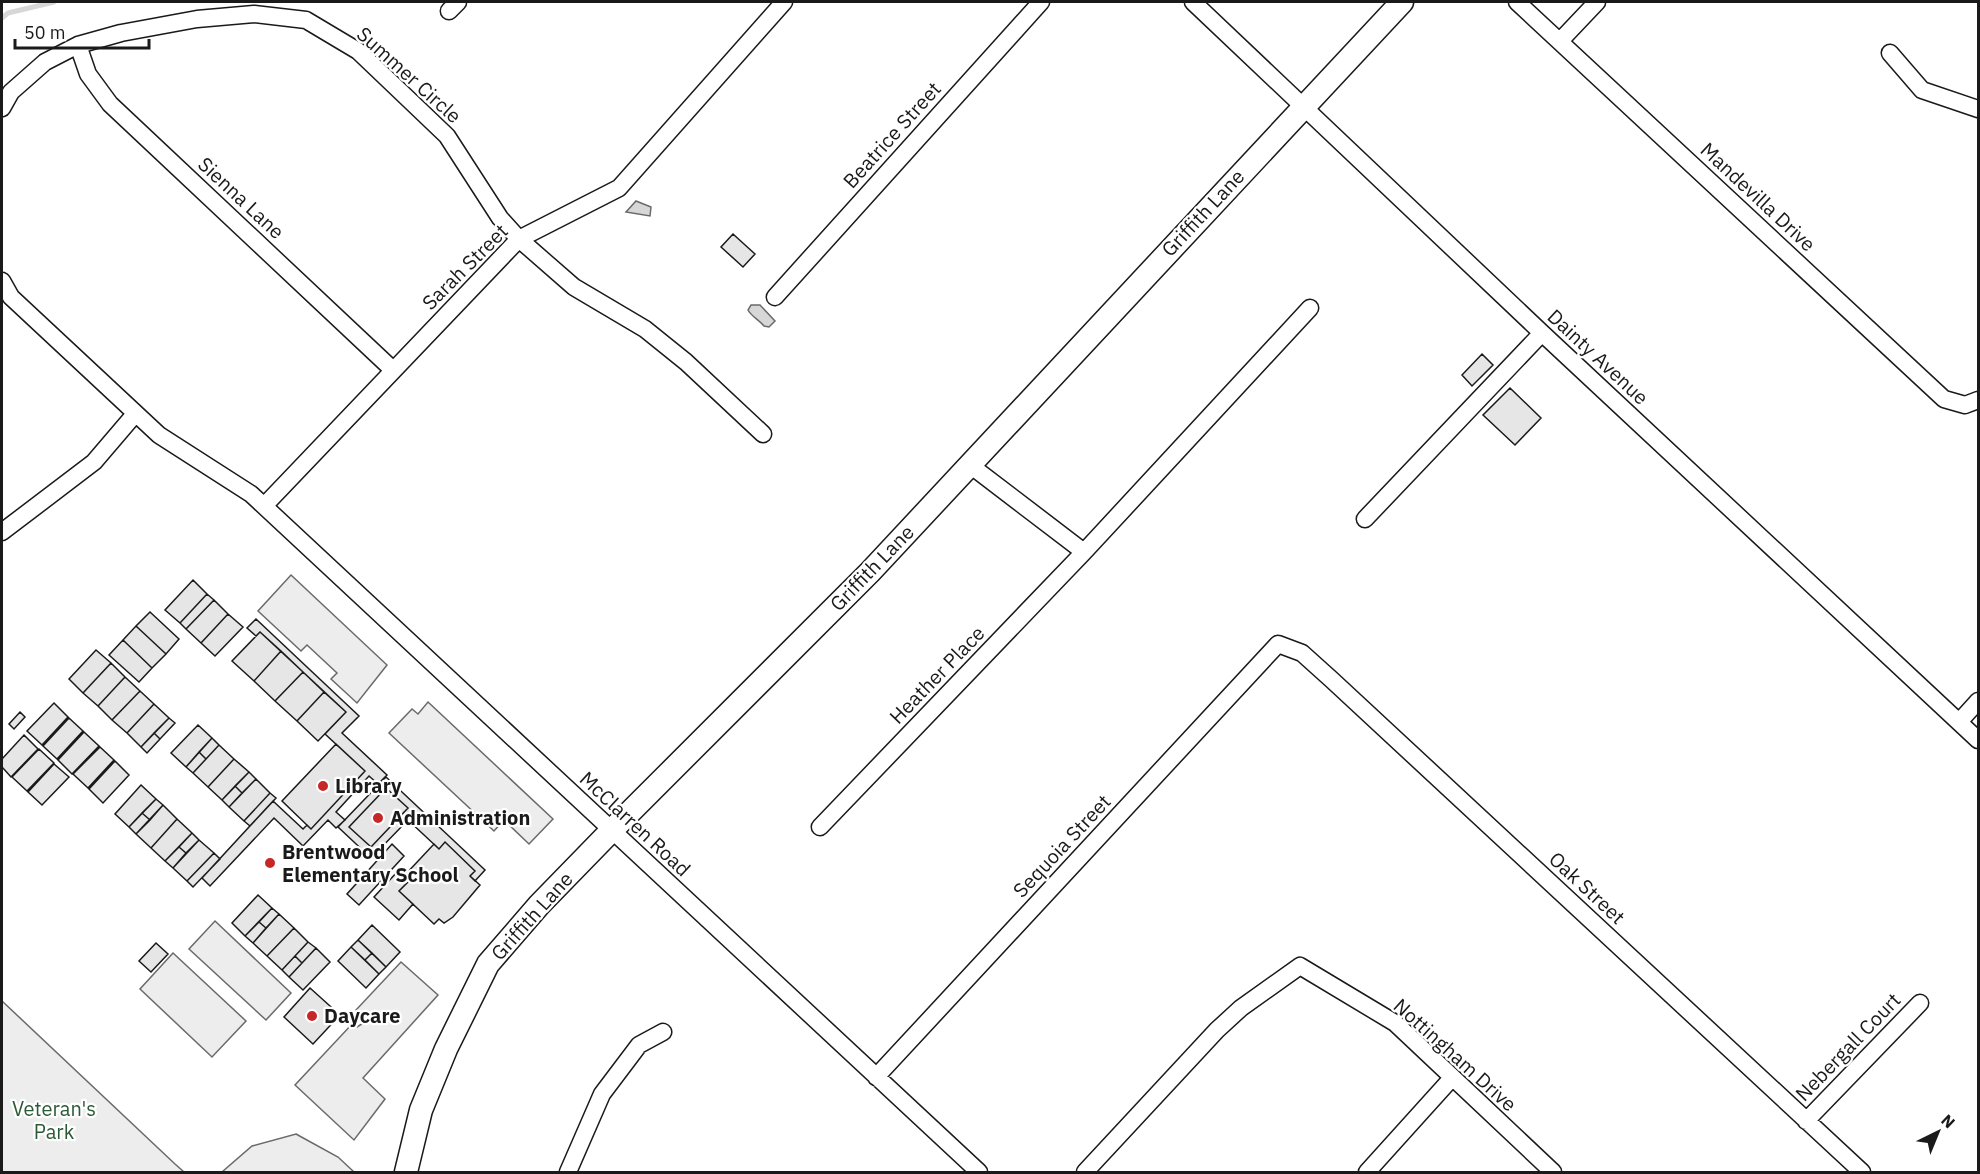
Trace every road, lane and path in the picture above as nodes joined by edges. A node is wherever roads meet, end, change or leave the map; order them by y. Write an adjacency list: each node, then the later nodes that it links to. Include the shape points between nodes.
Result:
1 (784, 2): 13 (street, Sarah Street, via 619,188)
2 (1041, 2): 15 (street, Beatrice Street)
3 (1193, 2): 10 (street, Dainty Avenue)
4 (1402, 2): 10 (street, Griffith Lane)
5 (1518, 2): 7 (street, Mandevilla Drive)
6 (1597, 2): 7 (street)
7 (1560, 41): 19 (street, Mandevilla Drive, via 1944,399 1965,405)
8 (78, 45): 11 (street, Summer Circle, via 45,62 11,92); 13 (street, Summer Circle, via 197,19 254,14 306,20 358,51 447,136 500,218); 18 (street, Sienna Lane, via 88,74 110,104)
9 (1890, 53): 12 (street, via 1922,90)
10 (1304, 104): 17 (street, Dainty Avenue); 22 (street, Griffith Lane)
11 (2, 108)
12 (1978, 109)
13 (519, 239): 18 (street, Sarah Street); 21 (street, Summer Circle, via 574,287 653,336 686,362)
14 (2, 281): 20 (street, via 11,297)
15 (775, 297)
16 (1310, 308): 26 (street, Heather Place)
17 (1542, 333): 24 (street); 29 (street, Dainty Avenue)
18 (393, 370): 23 (street, Sarah Street)
19 (1978, 400)
20 (135, 414): 23 (street, via 159,435); 25 (street, via 94,462)
21 (763, 434)
22 (970, 465): 26 (street); 32 (street, Griffith Lane, via 870,572)
23 (264, 506): 32 (street, McClarren Road)
24 (1365, 519)
25 (2, 532)
26 (1084, 552): 31 (street, Heather Place)
27 (1278, 644): 35 (street, Sequoia Street); 37 (street, Oak Street, via 1302,653 1332,680)
28 (1978, 702): 29 (street)
29 (1959, 722): 30 (street, Dainty Avenue)
30 (1978, 740)
31 (820, 827)
32 (611, 831): 35 (street, McClarren Road); 38 (street, Griffith Lane, via 488,964 421,1110)
33 (1920, 1003): 37 (street, Nebergall Court)
34 (663, 1032): 39 (street, via 639,1045 602,1094)
35 (876, 1077): 40 (street, McClarren Road)
36 (1451, 1079): 41 (street, Nottingham Drive, via 1395,1023 1300,966 1217,1030); 42 (street); 43 (street, Nottingham Drive)
37 (1806, 1121): 44 (street, Oak Street)
38 (406, 1173)
39 (568, 1173)
40 (979, 1173)
41 (1085, 1173)
42 (1367, 1173)
43 (1553, 1173)
44 (1862, 1173)

